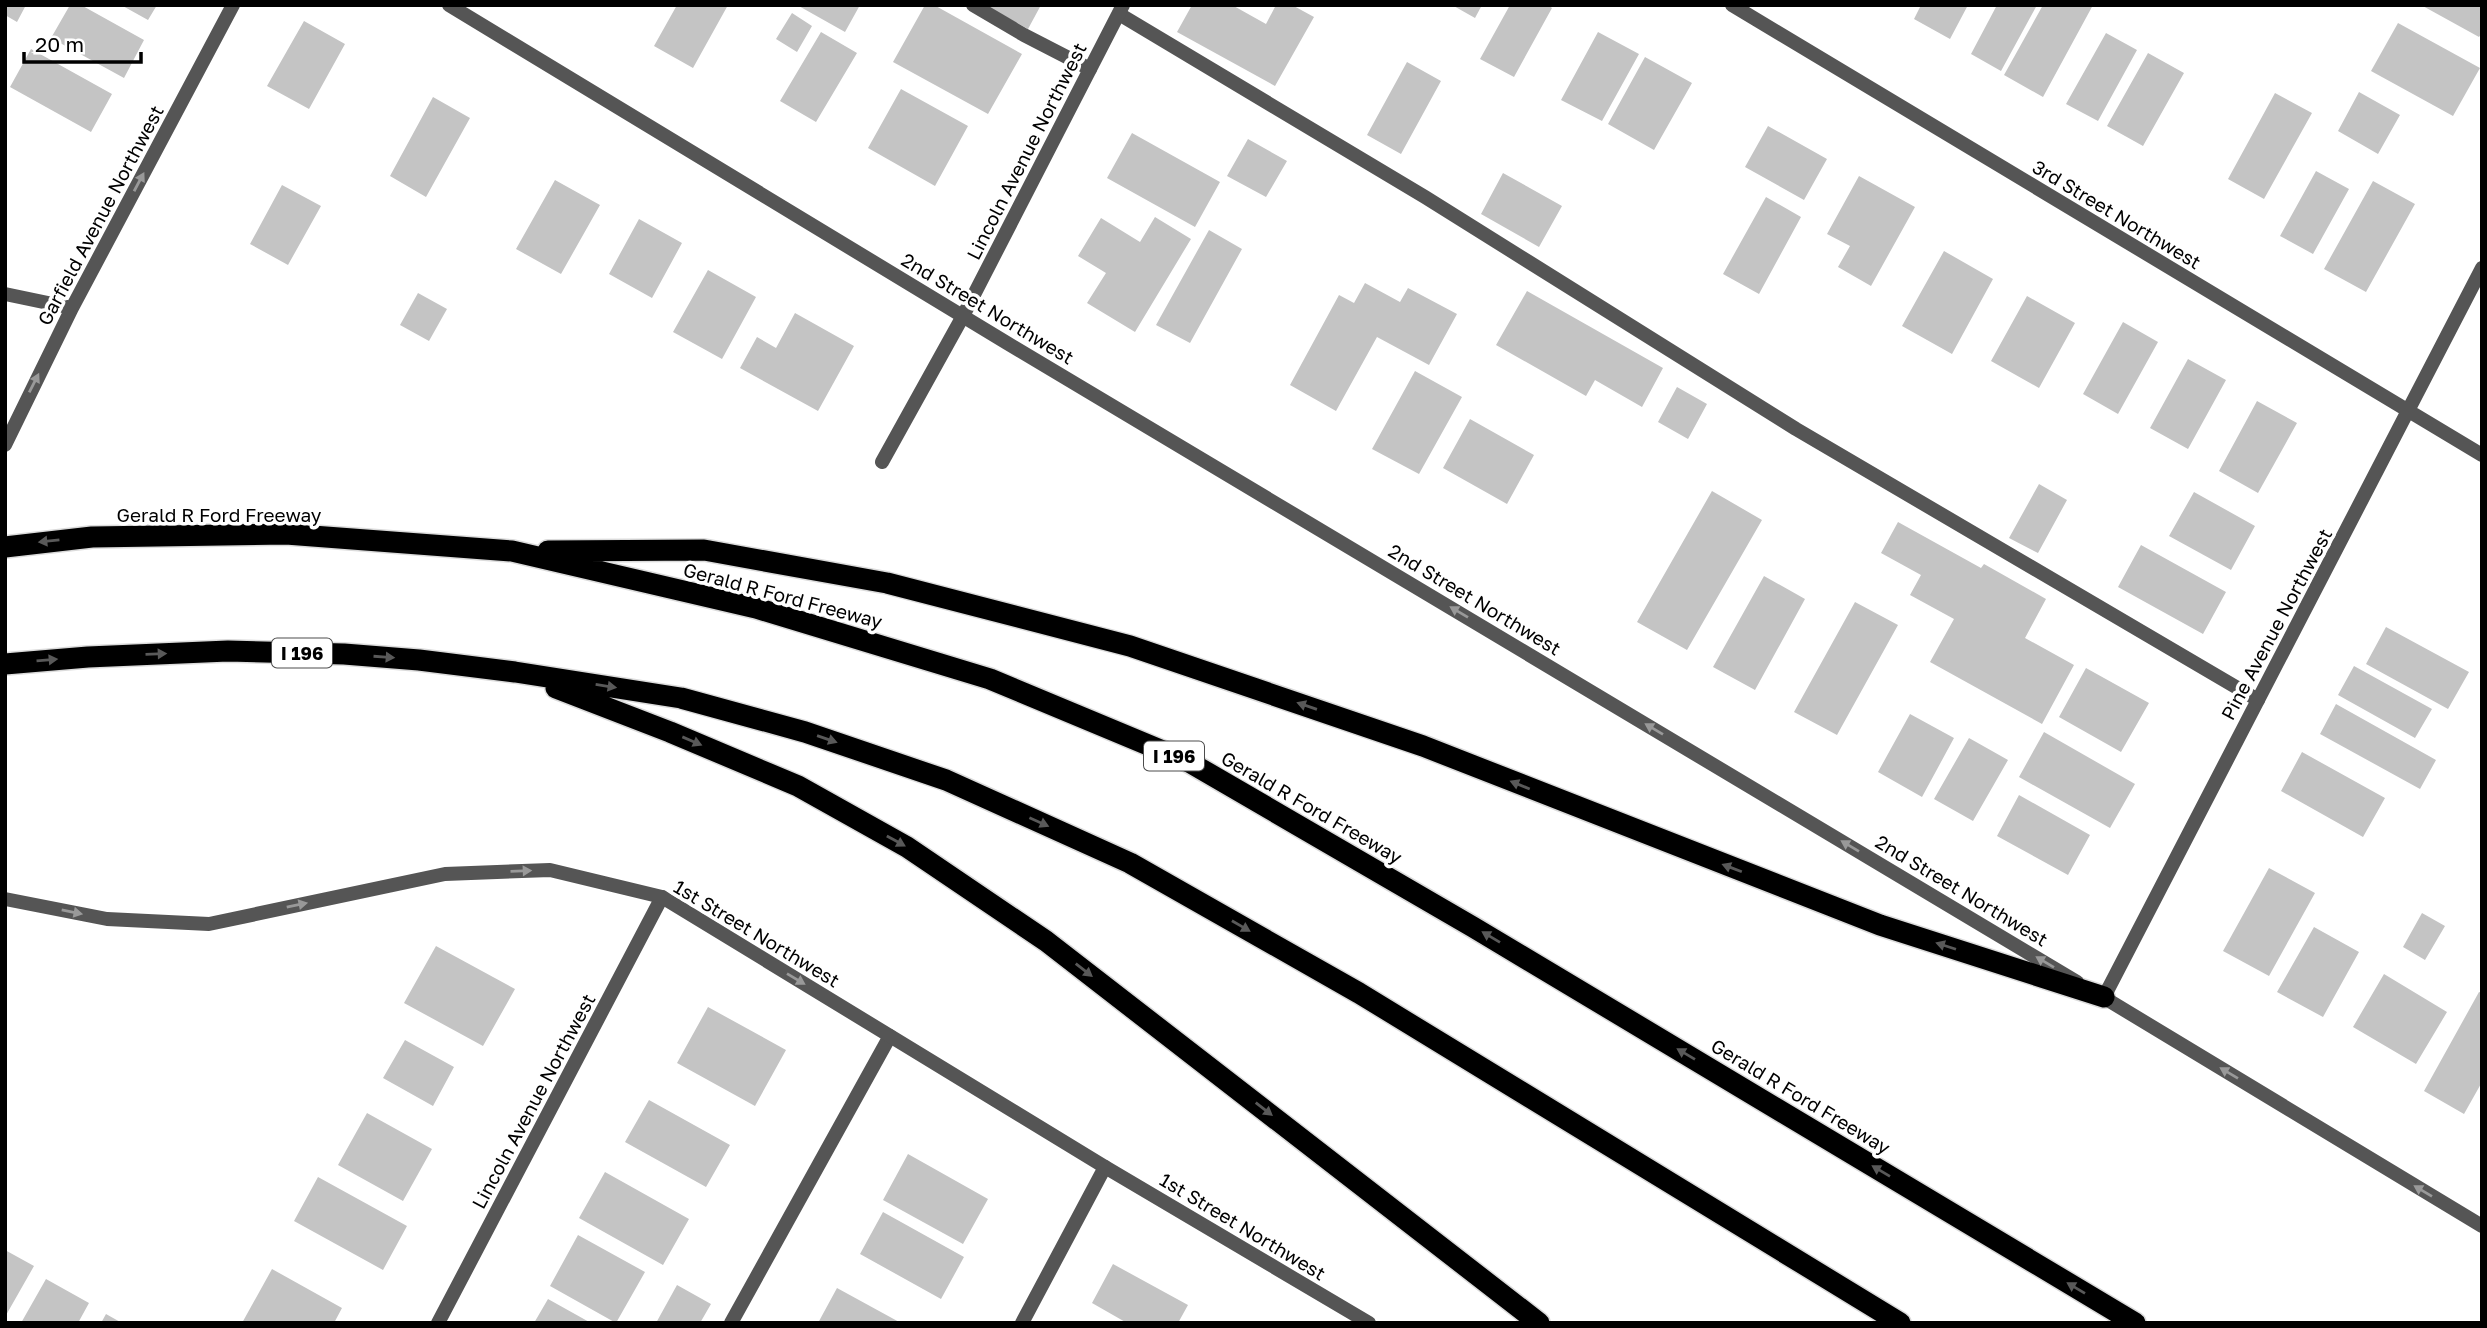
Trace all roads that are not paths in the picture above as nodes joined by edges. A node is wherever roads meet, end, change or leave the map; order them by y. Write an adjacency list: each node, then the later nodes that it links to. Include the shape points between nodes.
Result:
1 (233, 5): 9 (street, Garfield Avenue Northwest, one-way to 1)
2 (449, 5): 10 (street, 2nd Street Northwest)
3 (973, 5): 6 (street)
4 (1732, 5): 11 (street, 3rd Street Northwest)
5 (1121, 10): 6 (street, Lincoln Avenue Northwest); 19 (street, via 1796,429)
6 (1090, 69): 10 (street, Lincoln Avenue Northwest)
7 (2482, 268): 11 (street, Pine Avenue Northwest)
8 (5, 294): 9 (street)
9 (72, 308): 12 (street, Garfield Avenue Northwest, one-way to 9)
10 (963, 316): 14 (street, Lincoln Avenue Northwest); 22 (street, 2nd Street Northwest, one-way to 10)
11 (2408, 412): 13 (street, 3rd Street Northwest); 19 (street, Pine Avenue Northwest)
12 (5, 445)
13 (2482, 455)
14 (882, 462)
15 (5, 547): 16 (highway, Gerald R Ford Freeway / I 196, one-way to 15, via 286,534 92,537)
16 (512, 551): 22 (highway, one-way to 16, via 1880,925 1423,746 1130,646 887,583 704,550); 32 (highway, Gerald R Ford Freeway / I 196, one-way to 16, via 1189,762 990,679 756,608)
17 (5, 664): 18 (highway, I 196, one-way to 18, via 228,651 344,654)
18 (514, 672): 30 (highway, one-way to 30, via 798,786 907,847 1046,941); 31 (highway, I 196, one-way to 31, via 681,698 805,732 946,780 1130,863 1359,993)
19 (2258, 700): 22 (street, Pine Avenue Northwest)
20 (662, 897): 21 (street, 1st Street Northwest, one-way to 20, via 107,919 209,924 445,874 550,870); 23 (street, 1st Street Northwest, one-way to 23); 26 (street, Lincoln Avenue Northwest)
21 (5, 899)
22 (2104, 997): 25 (street, 2nd Street Northwest, one-way to 22)
23 (890, 1036): 24 (street, 1st Street Northwest); 27 (street)
24 (1105, 1167): 28 (street); 29 (street, 1st Street Northwest)
25 (2482, 1226)
26 (438, 1323)
27 (731, 1323)
28 (1022, 1323)
29 (1369, 1323)
30 (1539, 1323)
31 (1900, 1323)
32 (2135, 1323)

